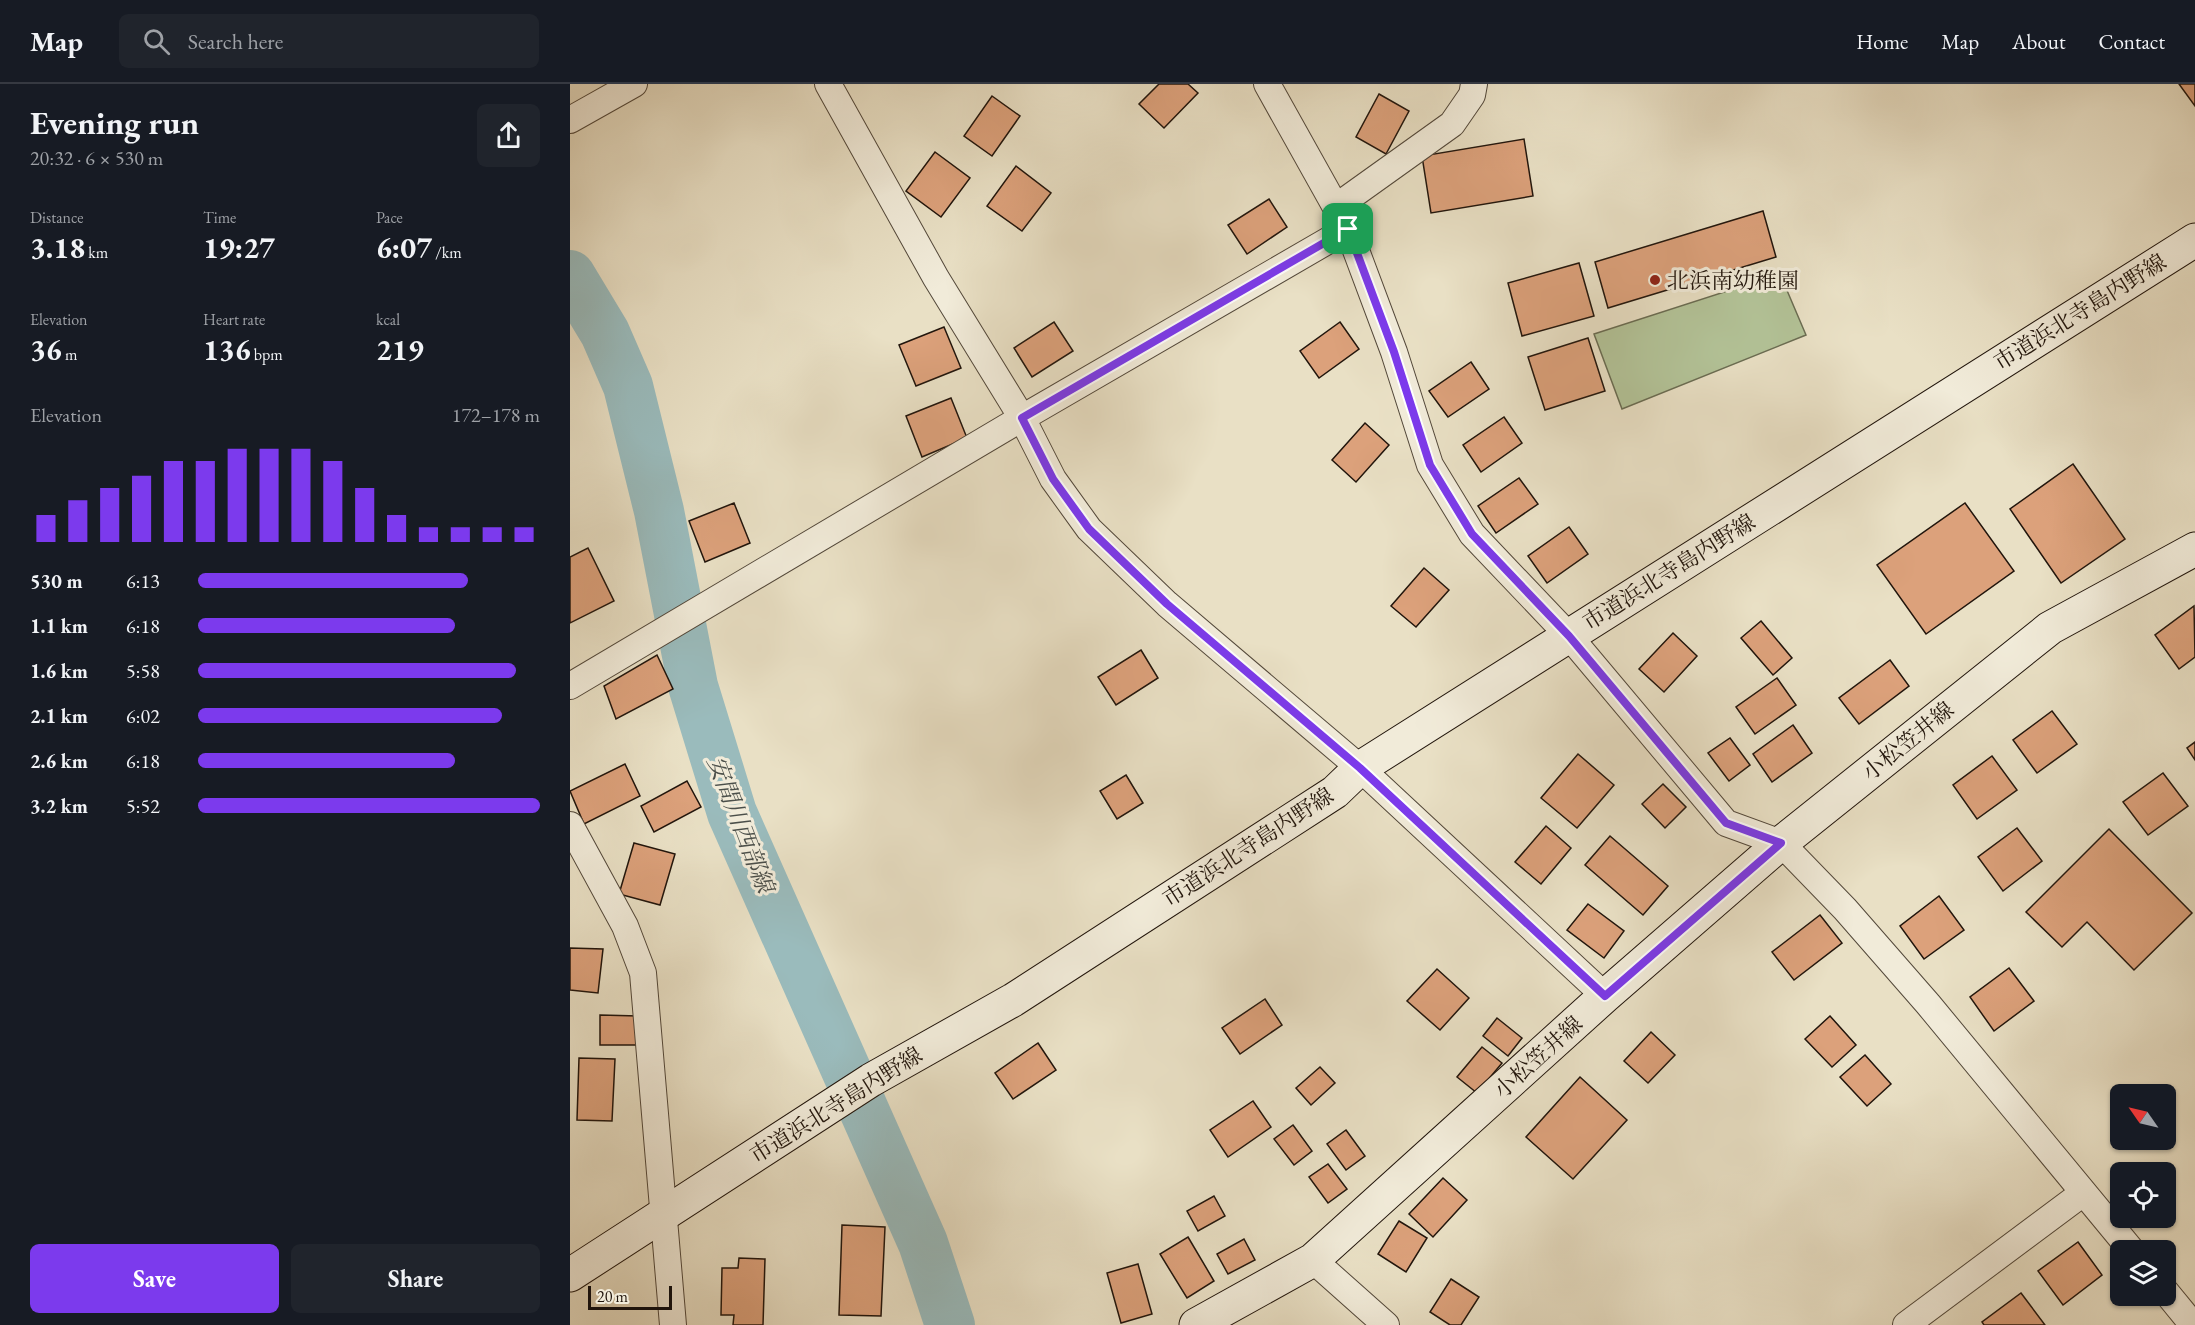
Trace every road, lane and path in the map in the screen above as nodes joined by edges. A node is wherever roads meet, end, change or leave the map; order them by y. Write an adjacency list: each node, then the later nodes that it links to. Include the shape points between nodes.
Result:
1 (634, 84): 5 (street)
2 (828, 84): 8 (street, via 936,278)
3 (1267, 84): 6 (street)
4 (1474, 84): 6 (street, via 1472,95 1452,124)
5 (570, 120)
6 (1342, 218): 8 (street); 10 (street, via 1394,352 1430,465 1472,534)
7 (2195, 240): 10 (street, 市道浜北寺島内野線)
8 (1022, 418): 11 (street); 12 (street, via 1053,479 1089,529 1167,604)
9 (2195, 549): 14 (street, 小松笠井線, via 2050,628)
10 (1569, 636): 12 (street, 市道浜北寺島内野線); 14 (street, via 1726,823)
11 (570, 687)
12 (1360, 768): 15 (street); 17 (street, 市道浜北寺島内野線, via 1335,792 1013,1000 871,1080)
13 (570, 825): 17 (street, via 625,926 643,973)
14 (1781, 843): 15 (street, 小松笠井線); 16 (street, via 1913,987)
15 (1605, 996): 19 (street, 小松笠井線)
16 (2084, 1192): 18 (street); 25 (street)
17 (662, 1215): 20 (street, 市道浜北寺島内野線); 22 (street)
18 (2123, 1240)
19 (1313, 1260): 23 (street, 小松笠井線); 24 (street)
20 (570, 1275)
21 (2176, 1304): 26 (street)
22 (673, 1325)
23 (1196, 1325)
24 (1386, 1325)
25 (1906, 1325)
26 (2193, 1325)

